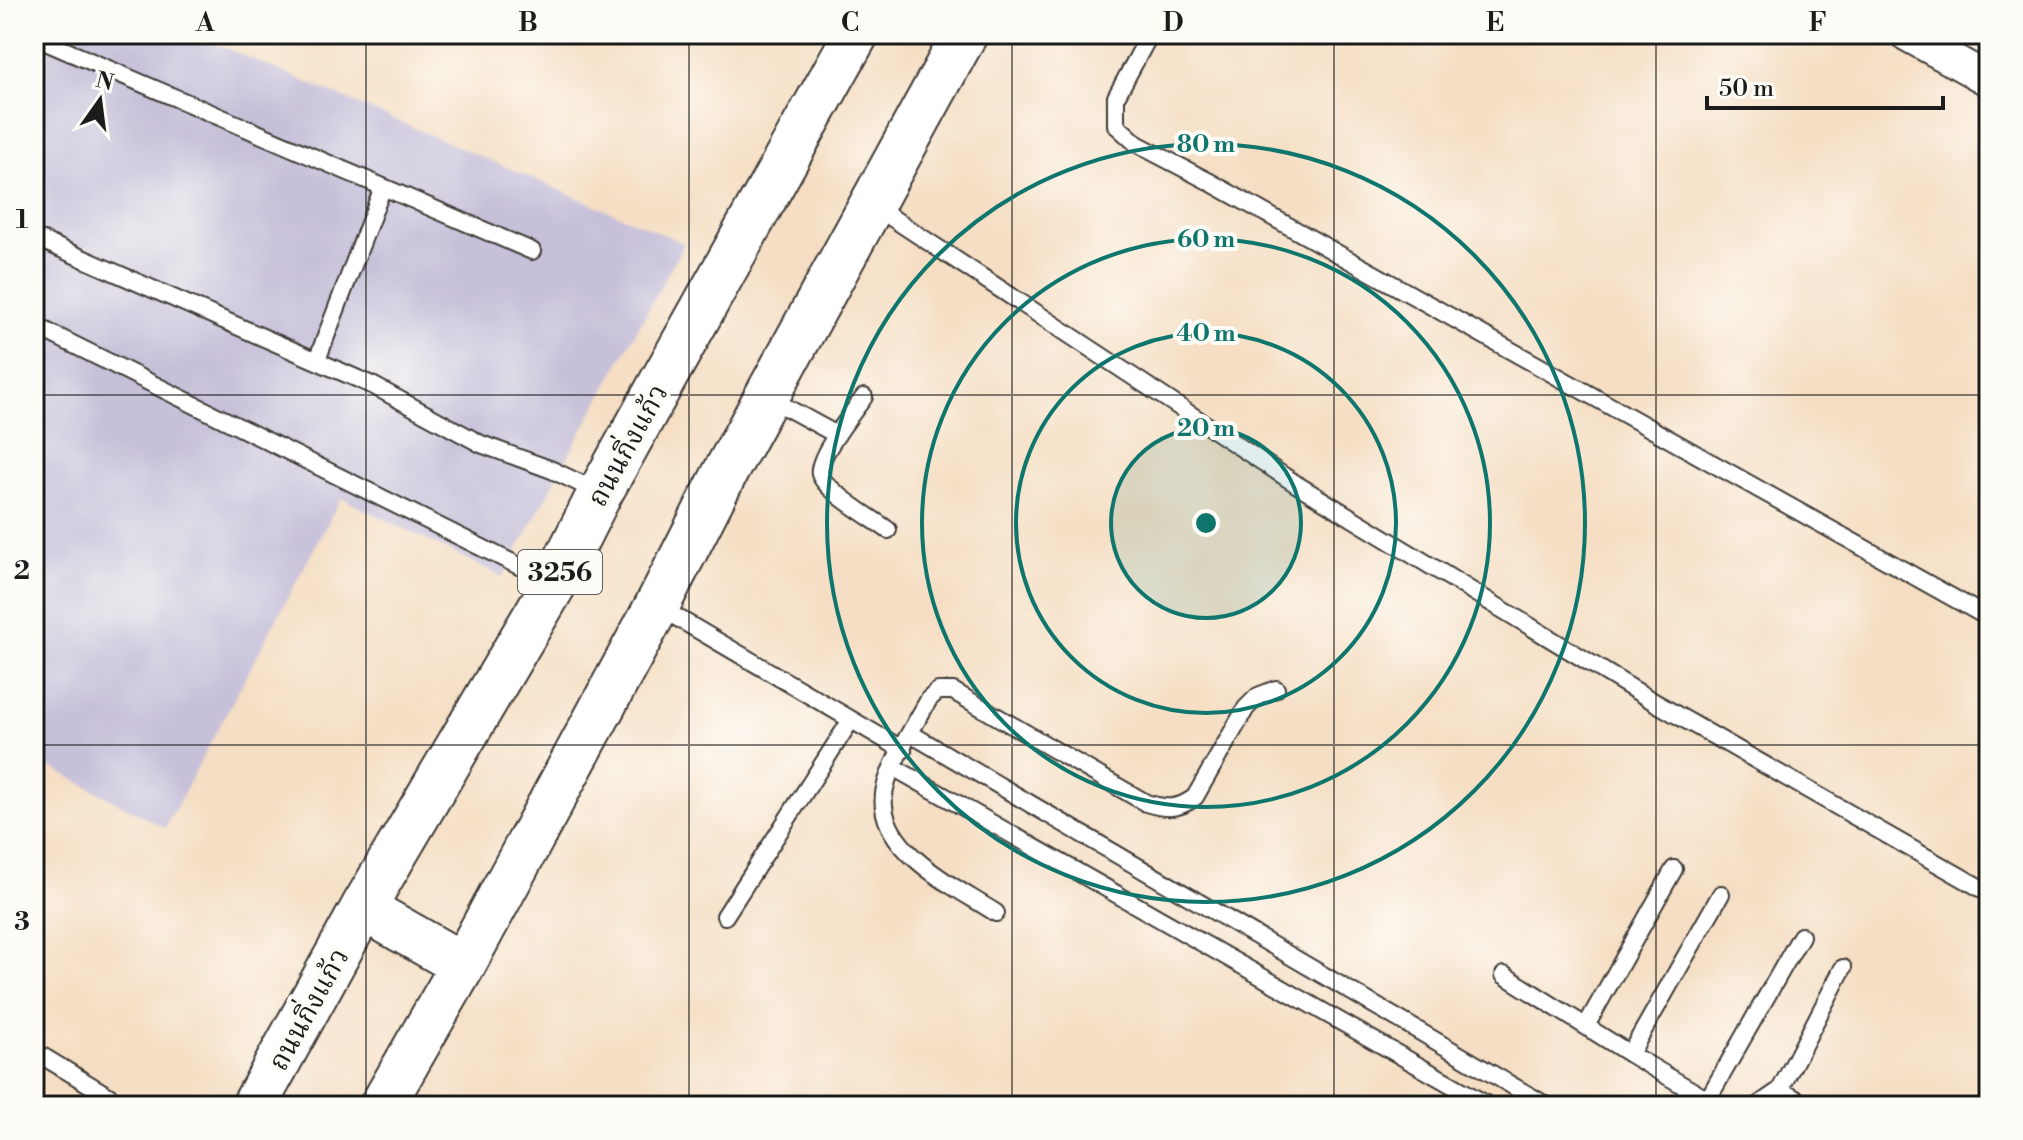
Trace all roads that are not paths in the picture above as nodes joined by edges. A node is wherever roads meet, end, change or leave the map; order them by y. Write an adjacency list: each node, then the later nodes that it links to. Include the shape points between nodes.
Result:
1 (856, 34): 16 (main road, ถนนกิ่งแก้ว / 3256)
2 (965, 34): 8 (main road)
3 (1150, 34): 20 (lane, via 1116,97 1116,125 1137,144)
4 (1906, 34): 6 (street)
5 (34, 37): 7 (lane)
6 (1989, 80)
7 (383, 187): 10 (lane); 12 (lane)
8 (872, 205): 13 (main road); 27 (lane, via 1296,484 1656,703)
9 (34, 237): 12 (lane)
10 (532, 251)
11 (34, 325): 18 (lane)
12 (317, 360): 16 (lane, via 481,444)
13 (768, 397): 15 (lane); 19 (main road)
14 (864, 397): 15 (lane)
15 (837, 435): 17 (lane, via 820,475 828,487)
16 (600, 493): 18 (main road, ถนนกิ่งแก้ว / 3256)
17 (888, 530)
18 (554, 584): 29 (main road, ถนนกิ่งแก้ว / 3256)
19 (657, 606): 22 (lane); 33 (main road)
20 (1989, 618)
21 (1276, 689): 23 (lane, via 1246,708 1195,797 1167,809 1146,803 953,691 938,691 929,699)
22 (851, 720): 24 (lane); 31 (lane)
23 (911, 734): 24 (lane); 45 (lane)
24 (903, 750): 25 (lane)
25 (893, 767): 30 (lane, via 883,807 908,856); 44 (lane)
26 (1674, 869): 36 (lane)
27 (1989, 893)
28 (1721, 894): 38 (lane)
29 (363, 908): 33 (main road); 43 (main road, ถนนกิ่งแก้ว / 3256)
30 (996, 913)
31 (725, 916)
32 (1801, 936): 40 (lane)
33 (463, 965): 41 (main road)
34 (1843, 968): 39 (lane)
35 (1504, 975): 36 (lane)
36 (1586, 1026): 38 (lane)
37 (34, 1051): 42 (lane)
38 (1630, 1054): 40 (lane)
39 (1780, 1090): 46 (lane); 47 (lane)
40 (1713, 1102)
41 (389, 1103)
42 (125, 1106)
43 (254, 1106)
44 (1489, 1106)
45 (1547, 1106)
46 (1757, 1106)
47 (1808, 1106)

